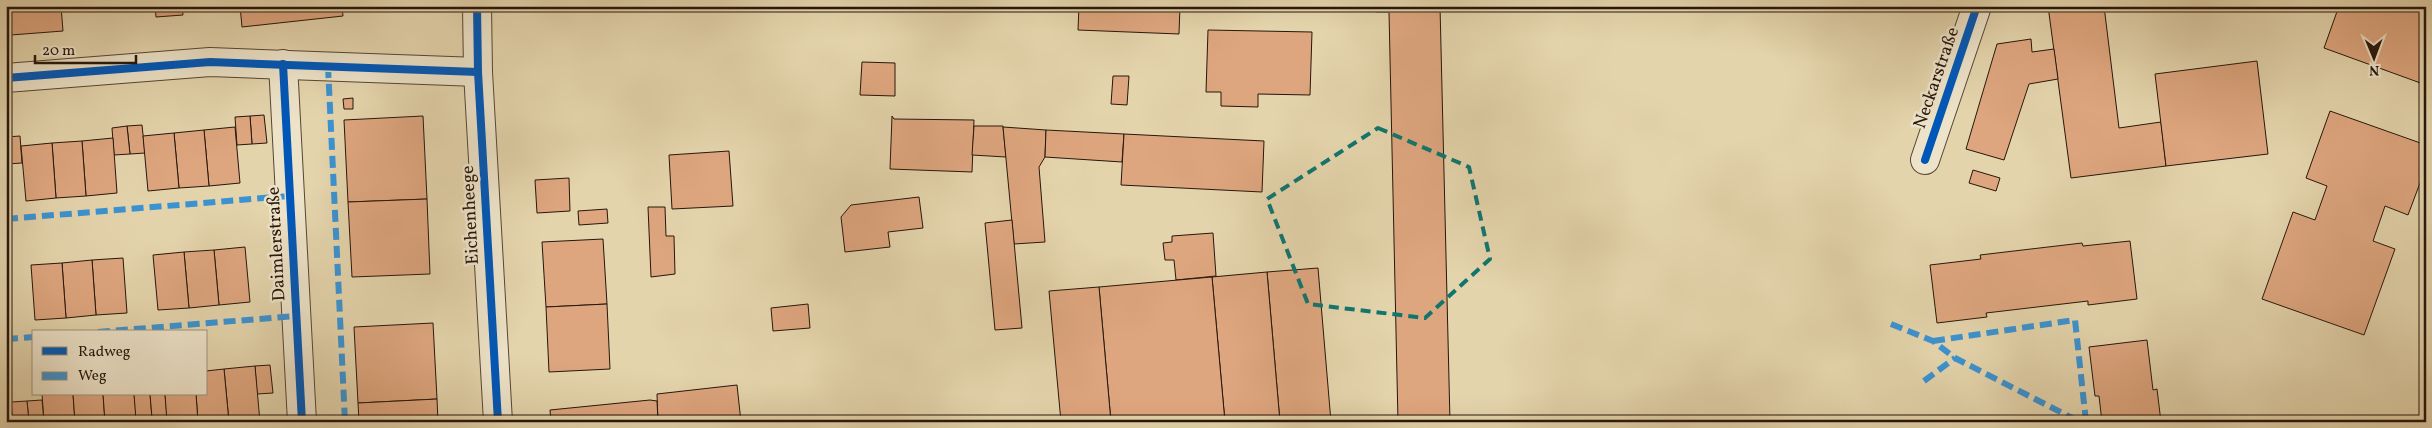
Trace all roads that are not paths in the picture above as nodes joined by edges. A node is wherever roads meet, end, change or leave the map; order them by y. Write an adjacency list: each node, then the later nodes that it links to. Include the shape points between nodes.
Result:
1 (478, 6): 4 (street, Eichenheege)
2 (1977, 6): 6 (street, Neckarstraße)
3 (283, 64): 4 (street); 5 (street, via 164,64); 7 (street, Daimlerstraße)
4 (478, 72): 8 (street, Eichenheege)
5 (6, 78)
6 (1926, 160)
7 (302, 422)
8 (498, 422)

